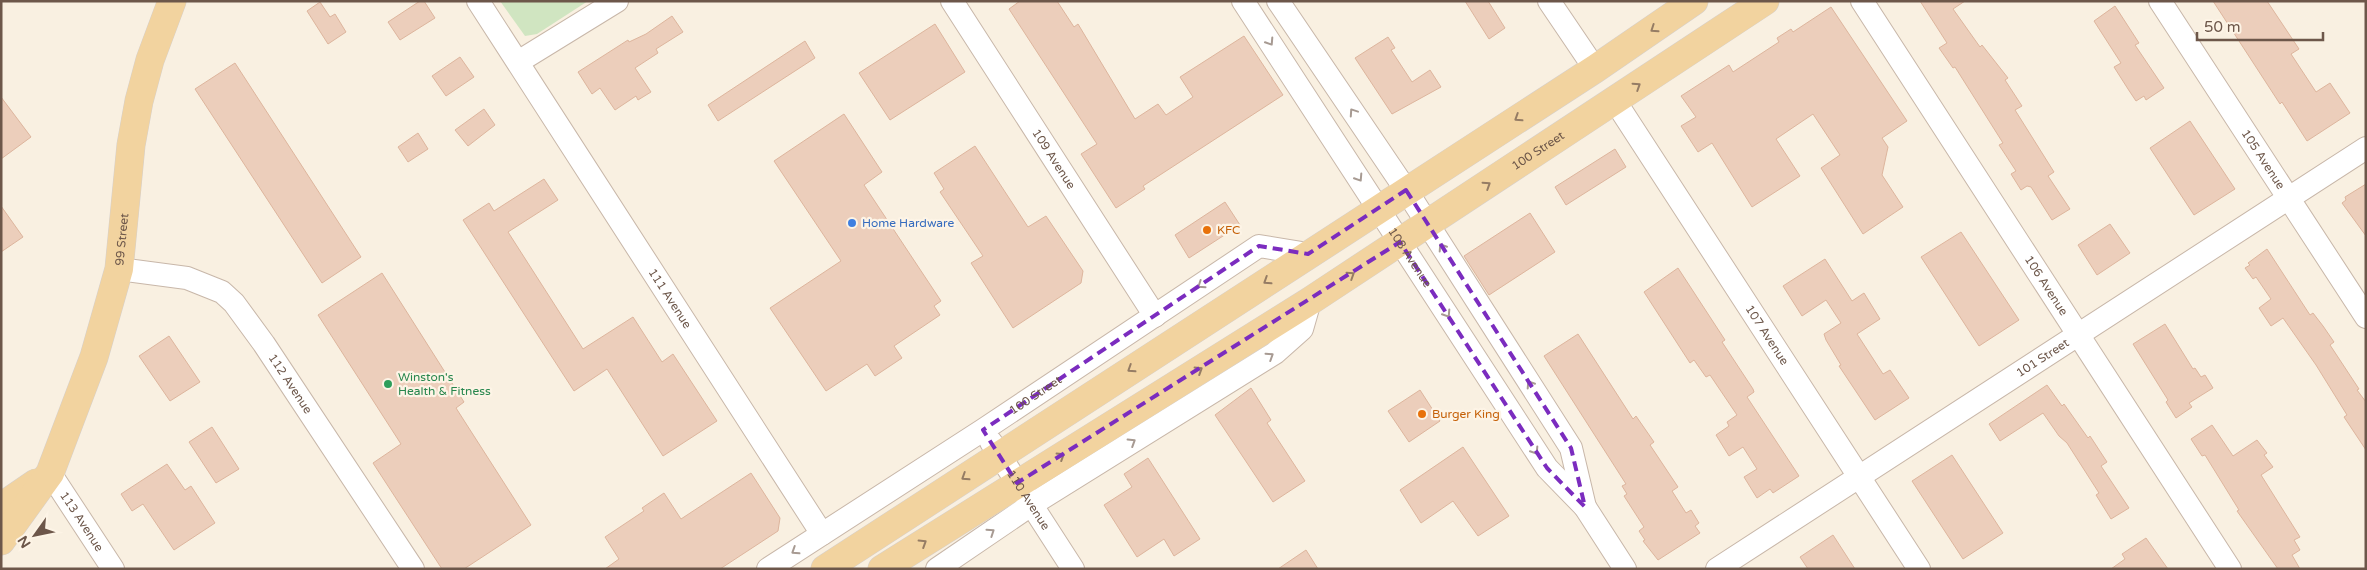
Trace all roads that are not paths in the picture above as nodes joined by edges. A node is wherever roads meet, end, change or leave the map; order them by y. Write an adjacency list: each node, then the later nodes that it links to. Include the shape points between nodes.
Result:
1 (172, 1): 22 (main road, 99 Street, via 139,101 131,145)
2 (478, 1): 12 (street, 111 Avenue)
3 (616, 1): 12 (street)
4 (952, 1): 23 (street, 109 Avenue)
5 (1243, 1): 18 (street, 108 Avenue, one-way to 18)
6 (1278, 1): 16 (street, 108 Avenue, one-way to 6)
7 (1549, 1): 13 (street)
8 (1694, 1): 13 (main road, one-way to 13)
9 (1765, 1): 14 (main road, 100 Street, one-way to 9)
10 (1862, 1): 25 (street, 106 Avenue)
11 (2160, 1): 17 (street, 105 Avenue)
12 (518, 62): 33 (street, 111 Avenue)
13 (1595, 69): 16 (main road, one-way to 16)
14 (1615, 101): 19 (main road, 100 Street, one-way to 14); 29 (street, 107 Avenue)
15 (2366, 148): 17 (street, 101 Street)
16 (1406, 190): 18 (main road); 19 (street, 108 Avenue)
17 (2288, 198): 24 (street, 105 Avenue); 25 (street, 101 Street)
18 (1378, 209): 20 (street, 108 Avenue); 21 (main road)
19 (1428, 224): 20 (main road, 100 Street); 32 (street, 108 Avenue, one-way to 19, via 1571,448)
20 (1400, 242): 30 (main road, 100 Street, one-way to 20); 32 (street, 108 Avenue, one-way to 32, via 1547,468)
21 (1308, 254): 23 (street, 100 Street, one-way to 23, via 1259,246); 27 (main road, one-way to 27)
22 (119, 269): 28 (main road, 99 Street, via 94,357); 36 (street, 112 Avenue, via 187,278 222,292 234,303)
23 (1155, 316): 26 (street, 100 Street)
24 (2366, 317)
25 (2079, 335): 29 (street, 101 Street); 45 (street, 106 Avenue)
26 (983, 430): 27 (street, 110 Avenue); 33 (street, 100 Street)
27 (999, 455): 30 (street, 110 Avenue); 38 (main road, one-way to 38)
28 (50, 473): 31 (main road); 34 (main road, 99 Street); 35 (street, 113 Avenue)
29 (1860, 477): 43 (street, 101 Street); 44 (street, 107 Avenue)
30 (1024, 494): 39 (main road, 100 Street, one-way to 30); 40 (street, 100 Street, one-way to 30); 41 (street, 110 Avenue)
31 (1, 507)
32 (1585, 507): 42 (street, 108 Avenue)
33 (822, 534): 37 (street, 100 Street, one-way to 37)
34 (1, 541)
35 (113, 569)
36 (413, 569)
37 (768, 569)
38 (825, 569)
39 (882, 569)
40 (937, 569)
41 (1073, 569)
42 (1625, 569)
43 (1717, 569)
44 (1919, 569)
45 (2230, 569)

